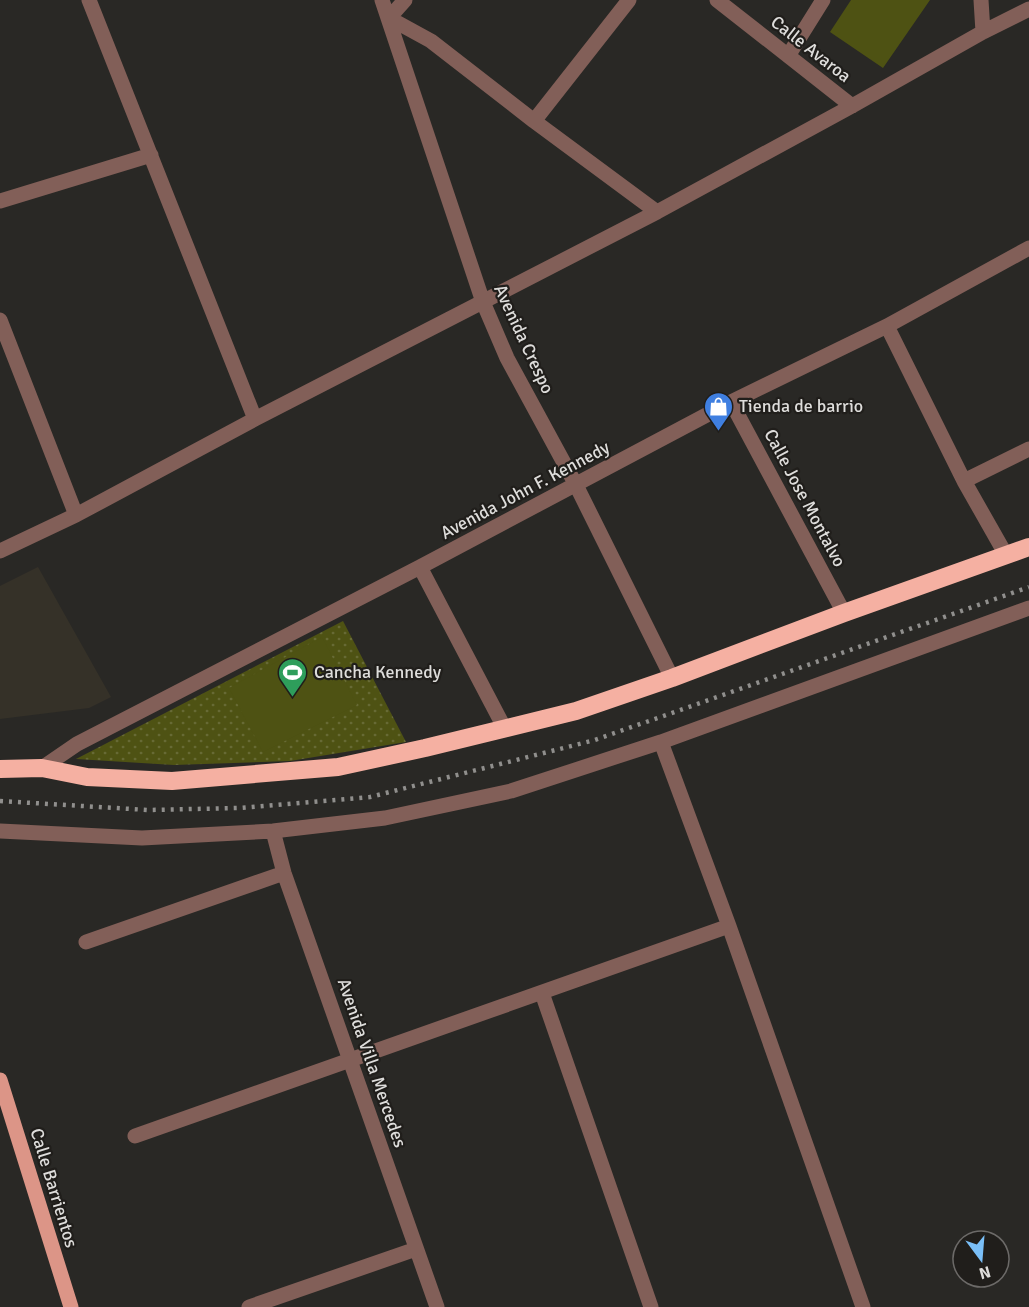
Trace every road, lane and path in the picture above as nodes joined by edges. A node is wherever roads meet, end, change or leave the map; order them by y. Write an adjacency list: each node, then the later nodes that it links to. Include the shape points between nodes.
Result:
1 (89, 0): 14 (street)
2 (382, 0): 9 (street, Avenida Crespo)
3 (405, 0): 9 (street)
4 (629, 0): 13 (street)
5 (717, 0): 11 (street, Calle Avaroa)
6 (823, 0): 11 (street)
7 (981, 0): 10 (street)
8 (1029, 9): 10 (street)
9 (389, 18): 13 (street, via 431,41); 18 (street, Avenida Crespo)
10 (983, 32): 12 (street)
11 (788, 56): 12 (street, Calle Avaroa)
12 (852, 106): 16 (street)
13 (534, 121): 16 (street)
14 (151, 155): 15 (street); 22 (street)
15 (0, 201)
16 (657, 212): 18 (street)
17 (1029, 248): 20 (street, Avenida John F. Kennedy)
18 (483, 302): 22 (street); 25 (street, Avenida Crespo, via 507,358)
19 (0, 320): 26 (street)
20 (887, 326): 21 (street, Avenida John F. Kennedy); 24 (street)
21 (731, 402): 25 (street, Avenida John F. Kennedy); 32 (street, Calle Jose Montalvo)
22 (255, 419): 26 (street)
23 (1029, 449): 24 (street)
24 (964, 481): 29 (street)
25 (576, 485): 30 (street, Avenida John F. Kennedy); 33 (street, Avenida Crespo)
26 (76, 515): 28 (street)
27 (1029, 547): 29 (highway)
28 (0, 551)
29 (1006, 555): 32 (highway)
30 (420, 567): 34 (street); 36 (street, Avenida John F. Kennedy, via 77,744)
31 (1029, 608): 35 (street)
32 (844, 613): 33 (highway)
33 (672, 678): 34 (highway, via 576,711)
34 (505, 729): 36 (highway, via 338,767 248,775 172,781 87,777)
35 (662, 742): 39 (street, via 511,791 385,818); 41 (street)
36 (42, 768): 37 (highway)
37 (0, 769)
38 (0, 831): 39 (street, via 142,838)
39 (273, 831): 40 (street, Avenida Villa Mercedes)
40 (284, 873): 42 (street); 44 (street, Avenida Villa Mercedes)
41 (729, 926): 43 (street); 48 (street)
42 (86, 942)
43 (542, 993): 44 (street); 52 (street)
44 (350, 1060): 46 (street); 47 (street, Avenida Villa Mercedes)
45 (0, 1080): 49 (main road, Calle Barrientos)
46 (135, 1136)
47 (416, 1249): 50 (street); 51 (street, Avenida Villa Mercedes)
48 (858, 1305)
49 (71, 1307)
50 (249, 1307)
51 (436, 1307)
52 (651, 1307)

